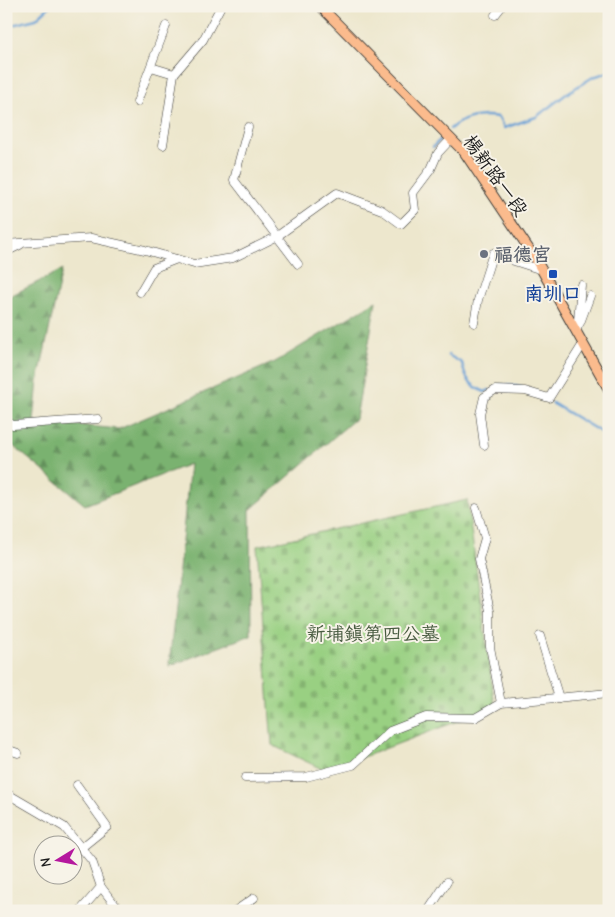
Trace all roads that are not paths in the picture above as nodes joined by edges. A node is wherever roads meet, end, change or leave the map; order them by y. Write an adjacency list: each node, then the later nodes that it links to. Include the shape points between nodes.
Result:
1 (221, 6): 7 (street, via 203,40)
2 (320, 6): 10 (main road, 楊新路一段)
3 (502, 6): 4 (street)
4 (495, 15)
5 (166, 26): 6 (street)
6 (151, 67): 7 (street); 8 (street)
7 (174, 74): 11 (street)
8 (136, 102)
9 (248, 127): 12 (street, via 234,180)
10 (451, 139): 12 (street, via 438,153 431,169 413,193 415,210 401,224 382,210 337,193); 18 (main road, 楊新路一段, via 464,152)
11 (163, 145)
12 (276, 237): 16 (street, via 233,258 194,264); 17 (street)
13 (6, 244): 14 (street)
14 (22, 244): 15 (street); 16 (street, via 91,238)
15 (6, 252)
16 (177, 259): 20 (street, via 154,268)
17 (298, 264)
18 (542, 270): 22 (street, via 514,261 502,252 493,253); 23 (main road, 楊新路一段)
19 (581, 285): 23 (street)
20 (140, 292)
21 (590, 296): 23 (street)
22 (474, 323)
23 (577, 332): 24 (main road, 楊新路一段)
24 (583, 344): 25 (main road, 楊新路一段); 28 (street, via 549,398 525,391 496,390 484,397 480,414)
25 (609, 390)
26 (98, 419): 27 (street, via 13,425)
27 (6, 421)
28 (484, 446)
29 (476, 508): 33 (street, via 485,538 480,559 490,611 490,647)
30 (540, 636): 32 (street)
31 (609, 693): 32 (street)
32 (559, 698): 33 (street)
33 (501, 703): 36 (street, via 475,718 426,717 390,731 353,765 306,777)
34 (6, 748): 35 (street)
35 (18, 753)
36 (245, 778)
37 (77, 785): 40 (street, via 107,827)
38 (6, 794): 39 (street, via 64,827)
39 (70, 834)
40 (82, 847)
41 (82, 849): 43 (street, via 92,861)
42 (447, 882): 48 (street)
43 (101, 887): 45 (street); 46 (street)
44 (254, 898): 47 (street)
45 (80, 911)
46 (123, 911)
47 (235, 911)
48 (428, 911)

